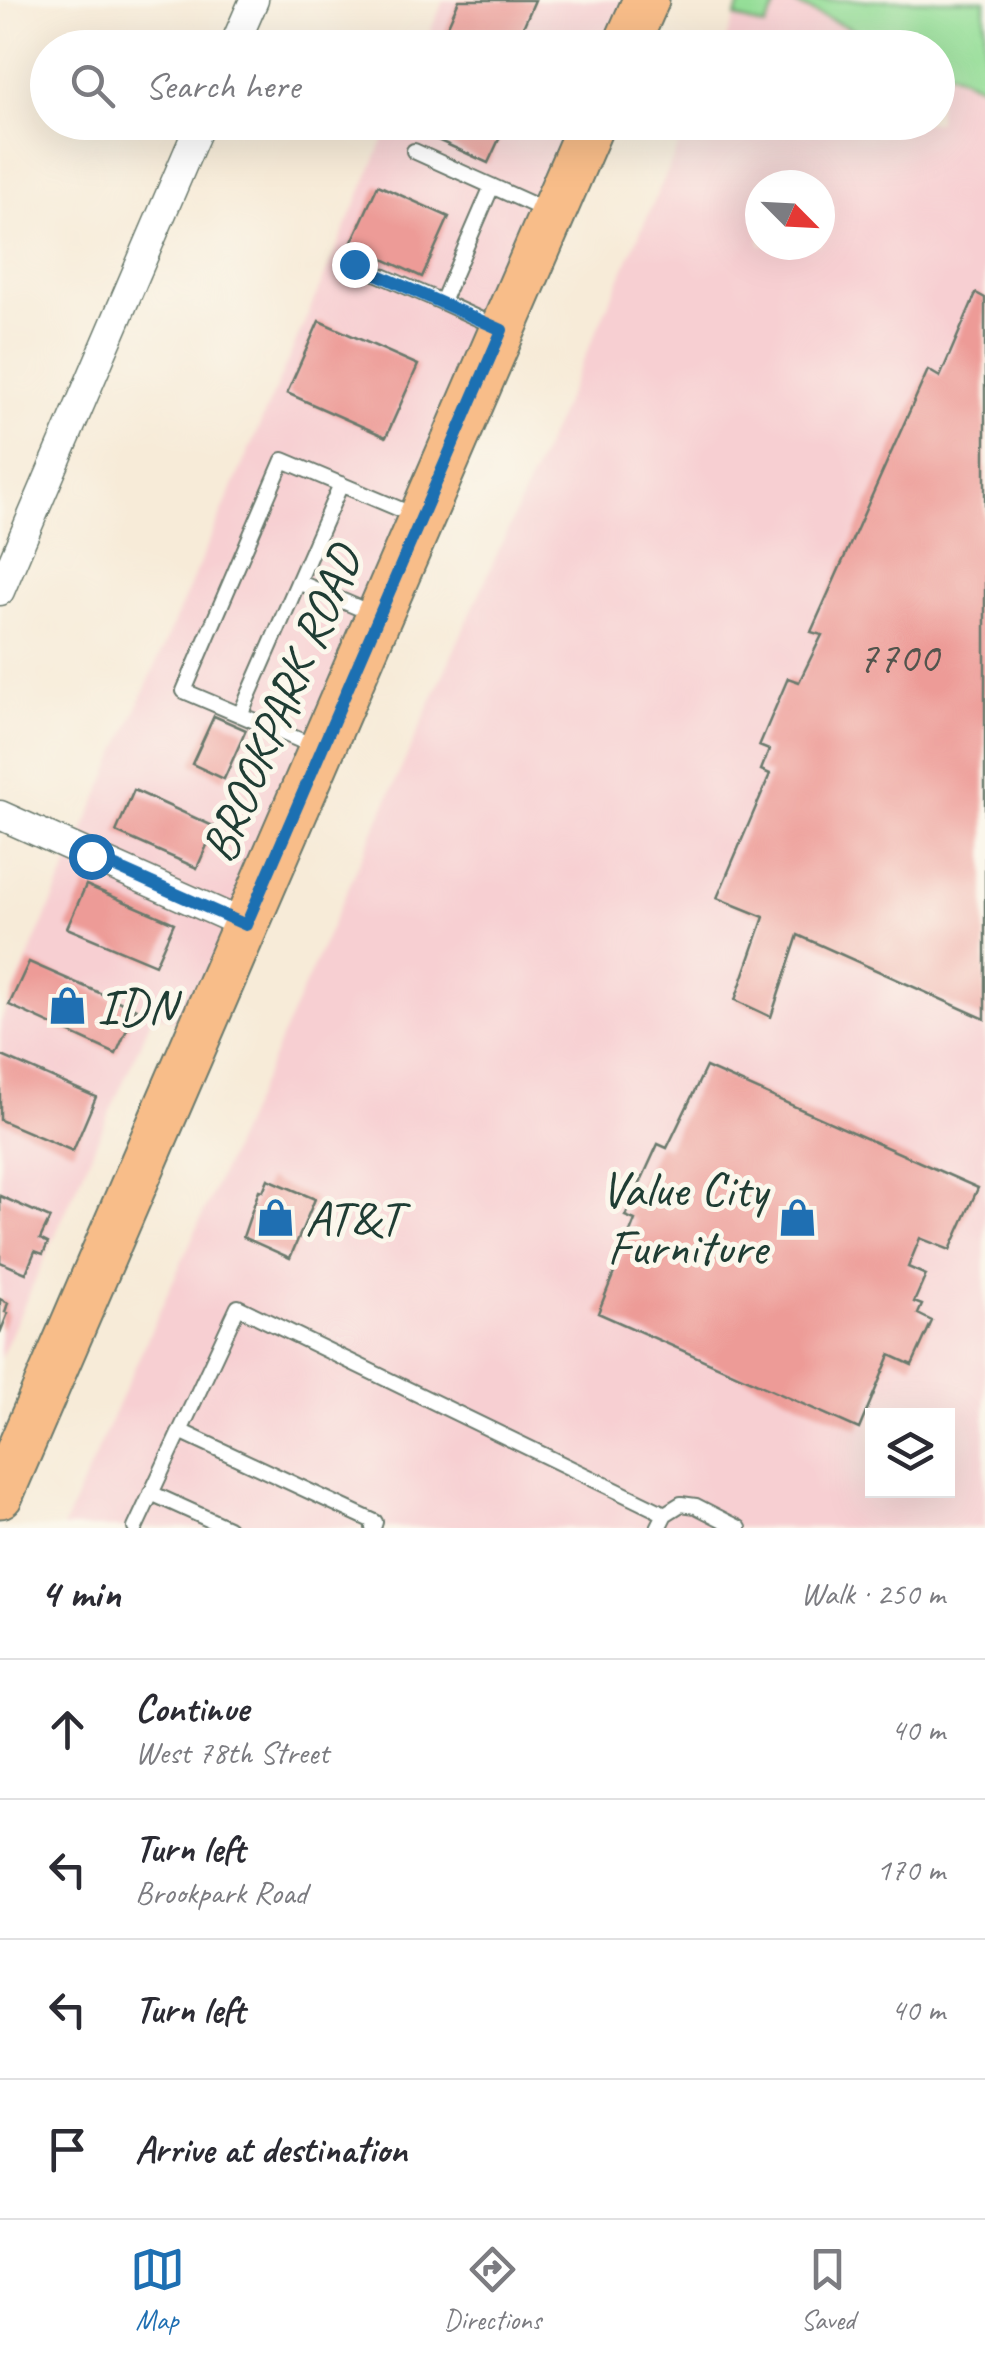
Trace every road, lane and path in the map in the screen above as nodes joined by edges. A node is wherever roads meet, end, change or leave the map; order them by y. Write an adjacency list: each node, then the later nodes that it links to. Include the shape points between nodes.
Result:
1 (254, 0): 3 (street)
2 (646, 0): 4 (main road)
3 (241, 30)
4 (633, 30)
5 (193, 140): 16 (street)
6 (584, 140): 9 (main road, BROOKPARK ROAD)
7 (414, 151): 8 (lane)
8 (492, 186): 9 (lane); 11 (lane)
9 (552, 213): 12 (main road, BROOKPARK ROAD)
10 (354, 264): 11 (lane)
11 (442, 302): 12 (lane)
12 (502, 330): 14 (main road, BROOKPARK ROAD)
13 (341, 484): 14 (lane); 15 (lane); 18 (lane, via 284,460 184,691)
14 (421, 518): 17 (main road, BROOKPARK ROAD)
15 (298, 582): 17 (lane); 18 (lane)
16 (0, 592)
17 (379, 616): 19 (main road, BROOKPARK ROAD)
18 (240, 715): 19 (lane)
19 (321, 750): 21 (main road, BROOKPARK ROAD)
20 (0, 816): 21 (street)
21 (246, 925): 24 (main road, BROOKPARK ROAD)
22 (180, 1432): 23 (lane); 25 (lane, via 238,1308); 26 (lane)
23 (151, 1493): 27 (lane); 28 (lane)
24 (0, 1496)
25 (662, 1521): 29 (lane, via 681,1504)
26 (374, 1525)
27 (134, 1528)
28 (228, 1528)
29 (739, 1528)

